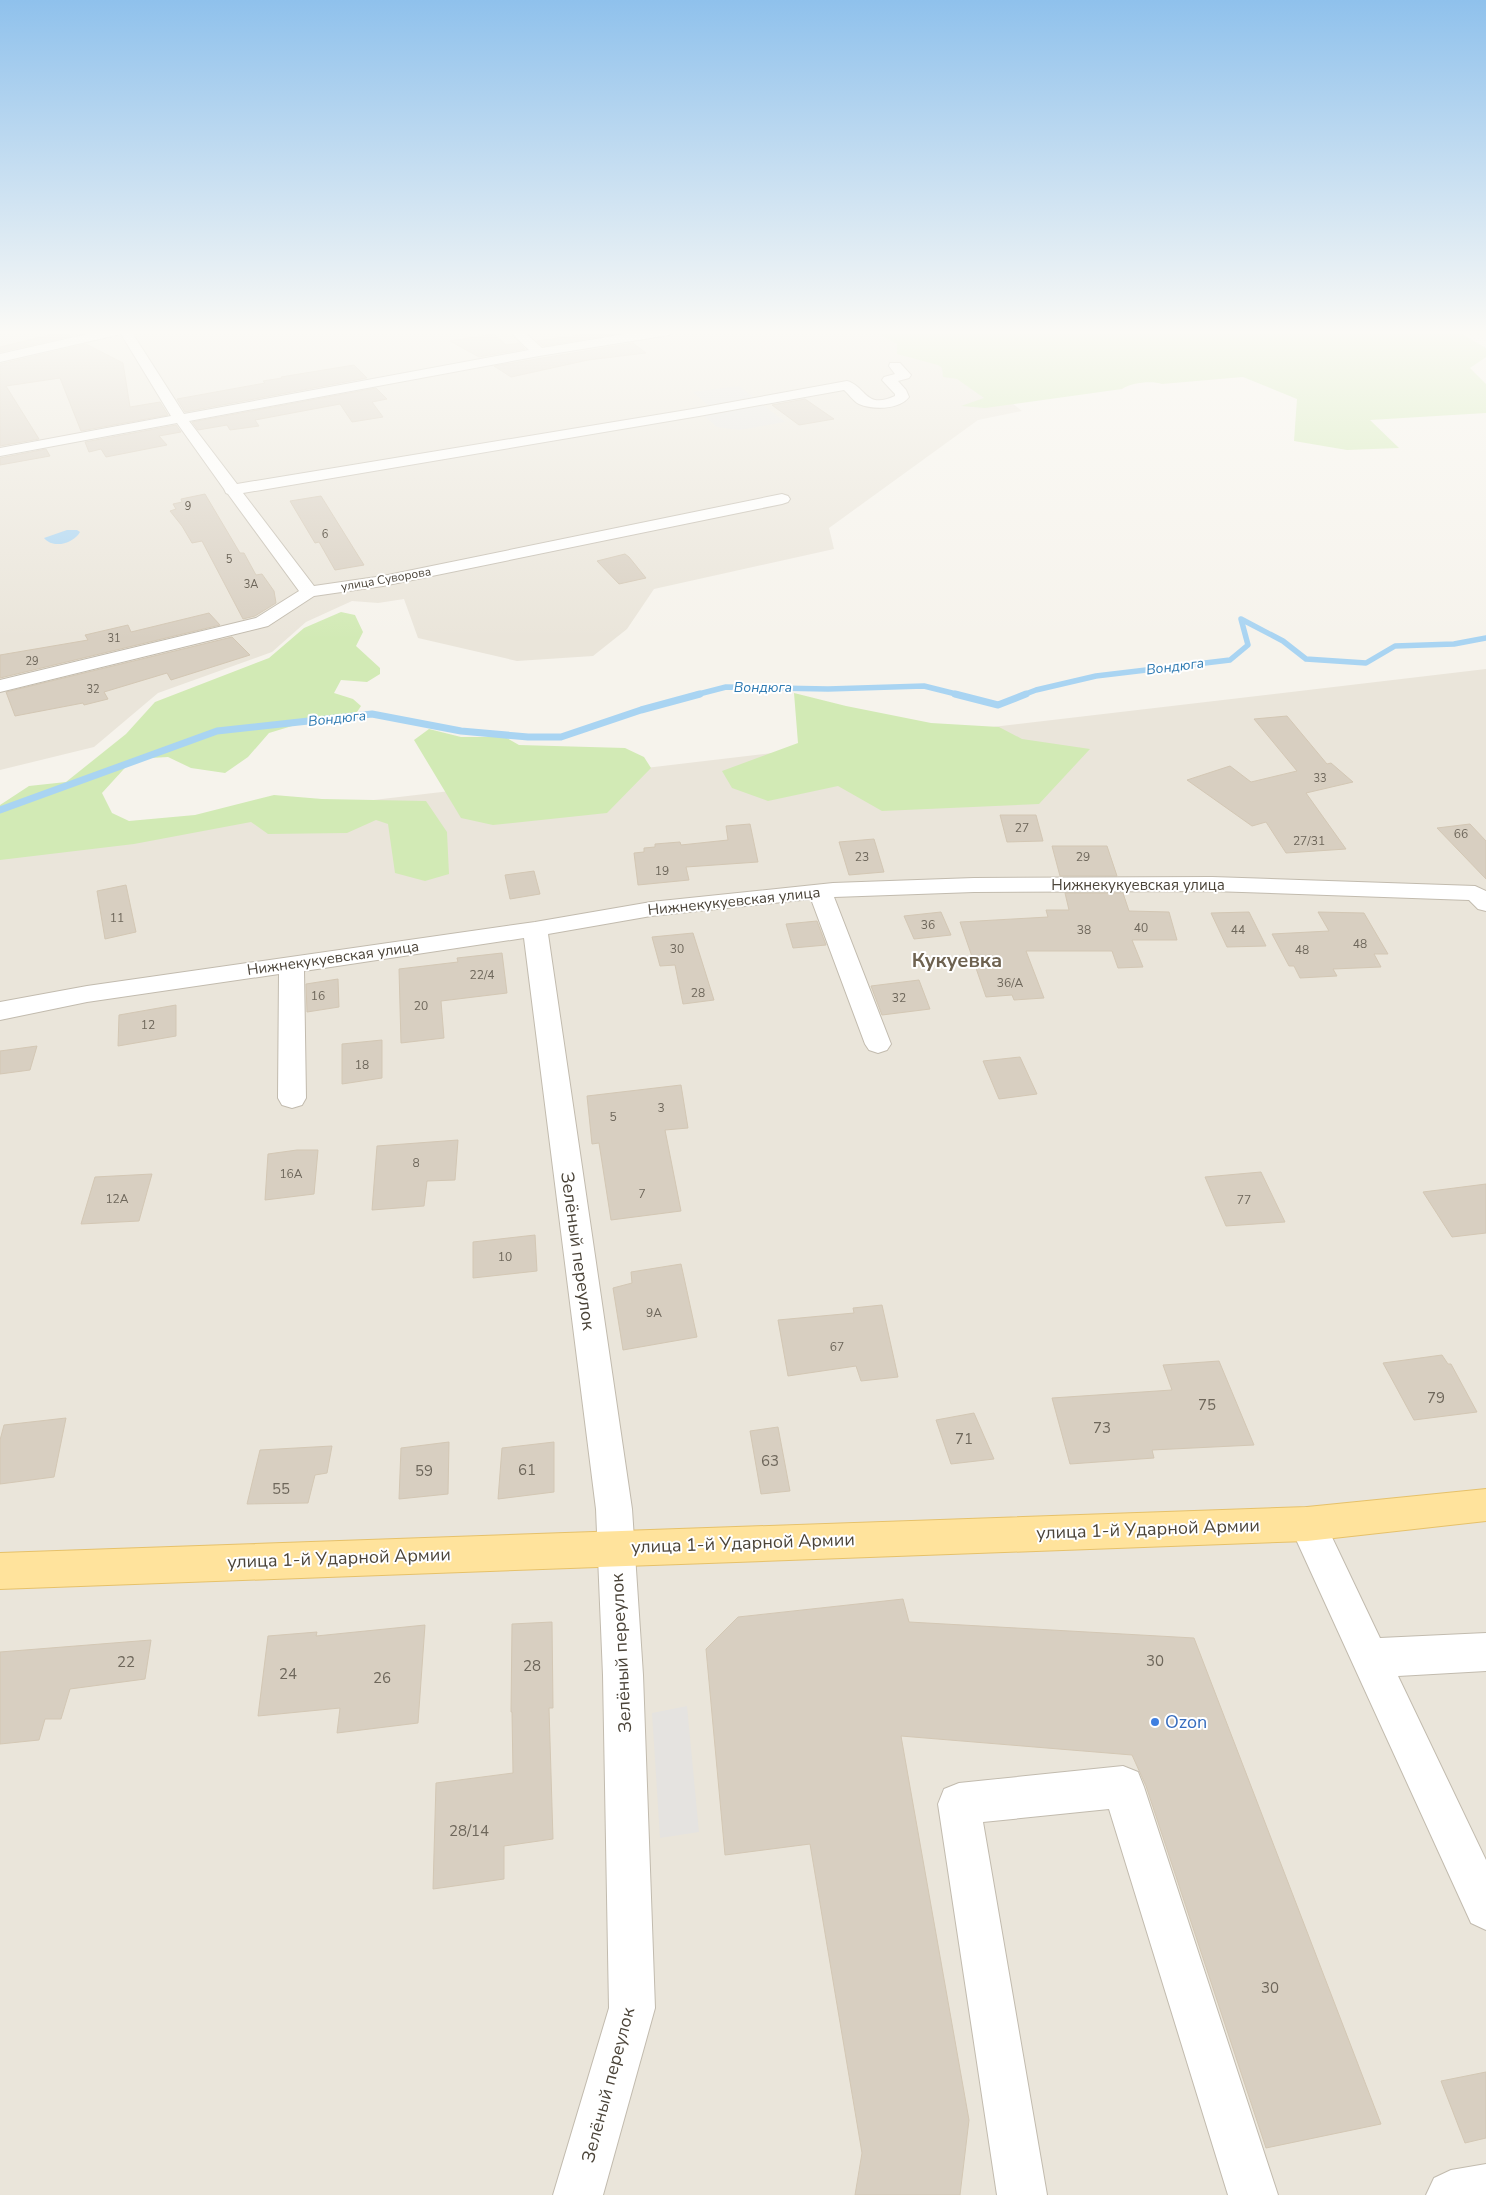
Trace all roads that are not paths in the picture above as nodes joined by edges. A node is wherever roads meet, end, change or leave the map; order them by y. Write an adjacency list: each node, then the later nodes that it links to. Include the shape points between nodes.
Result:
1 (104, 433): 4 (street)
2 (190, 433): 5 (street)
3 (570, 433): 5 (street)
4 (0, 452)
5 (231, 490): 7 (street)
6 (782, 499): 7 (street, улица Суворова, via 383,582)
7 (309, 592): 8 (street, улица Суворова, via 262,622)
8 (0, 686)
9 (820, 892): 10 (street, Нижнекукуевская улица, via 974,886 1212,884); 11 (street, Нижнекукуевская улица, via 651,909); 14 (street)
10 (1481, 899)
11 (535, 929): 12 (street, Нижнекукуевская улица); 18 (street, Зелёный переулок, via 612,1499)
12 (291, 964): 13 (street, Нижнекукуевская улица, via 87,994); 15 (street)
13 (0, 1011)
14 (878, 1044)
15 (292, 1098)
16 (1486, 1505): 17 (main road, улица 1-й Ударной Армии)
17 (1307, 1524): 18 (main road, улица 1-й Ударной Армии); 21 (street)
18 (615, 1547): 19 (main road, улица 1-й Ударной Армии); 24 (street, Зелёный переулок, via 623,1675 632,2008)
19 (0, 1570)
20 (1486, 1652): 21 (street)
21 (1369, 1658): 22 (street)
22 (1486, 1908)
23 (1486, 2189): 27 (street)
24 (578, 2195)
25 (1022, 2195): 26 (street, via 959,1804 1123,1787)
26 (1254, 2195)
27 (1451, 2195)

